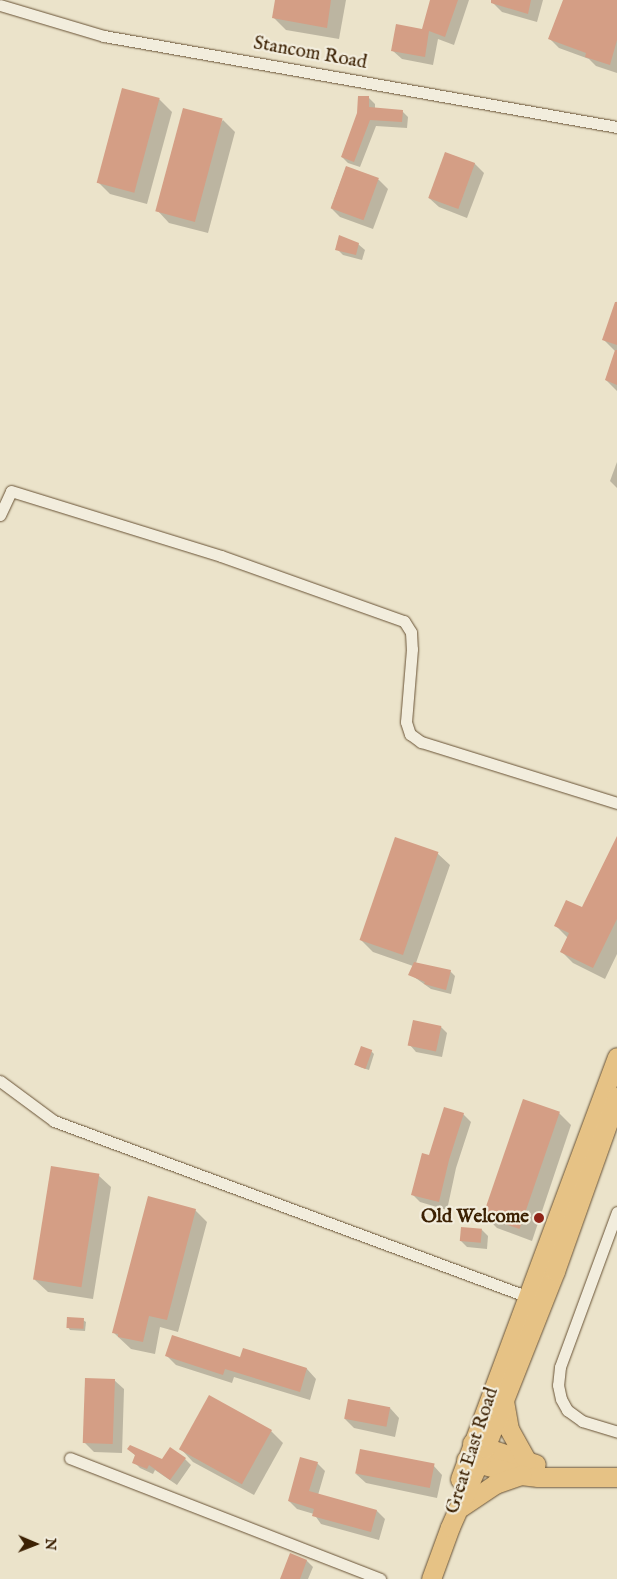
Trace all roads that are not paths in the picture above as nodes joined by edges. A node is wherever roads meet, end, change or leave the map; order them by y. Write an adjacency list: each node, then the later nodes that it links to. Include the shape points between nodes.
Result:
1 (0, 5): 2 (street, Stancom Road, via 104,36)
2 (617, 127)
3 (0, 514): 4 (street, via 11,491 220,556 404,621 411,632 406,722 410,734 421,742)
4 (617, 803)
5 (617, 1057): 9 (main road, Great East Road)
6 (0, 1081): 9 (street, via 54,1121)
7 (617, 1097): 9 (main road, Great East Road)
8 (617, 1212): 11 (street, via 560,1367 558,1385 568,1410 582,1421)
9 (535, 1300): 10 (main road, Great East Road); 12 (main road, Great East Road)
10 (504, 1400): 12 (main road, Great East Road); 14 (main road, via 509,1429)
11 (617, 1432)
12 (476, 1453): 14 (main road); 16 (main road, Great East Road); 17 (main road, Great East Road, via 453,1504)
13 (70, 1458): 18 (street)
14 (524, 1467): 15 (main road, via 570,1476); 16 (main road)
15 (617, 1477)
16 (460, 1508): 17 (main road, Great East Road)
17 (450, 1527): 19 (main road)
18 (380, 1579)
19 (431, 1579)

